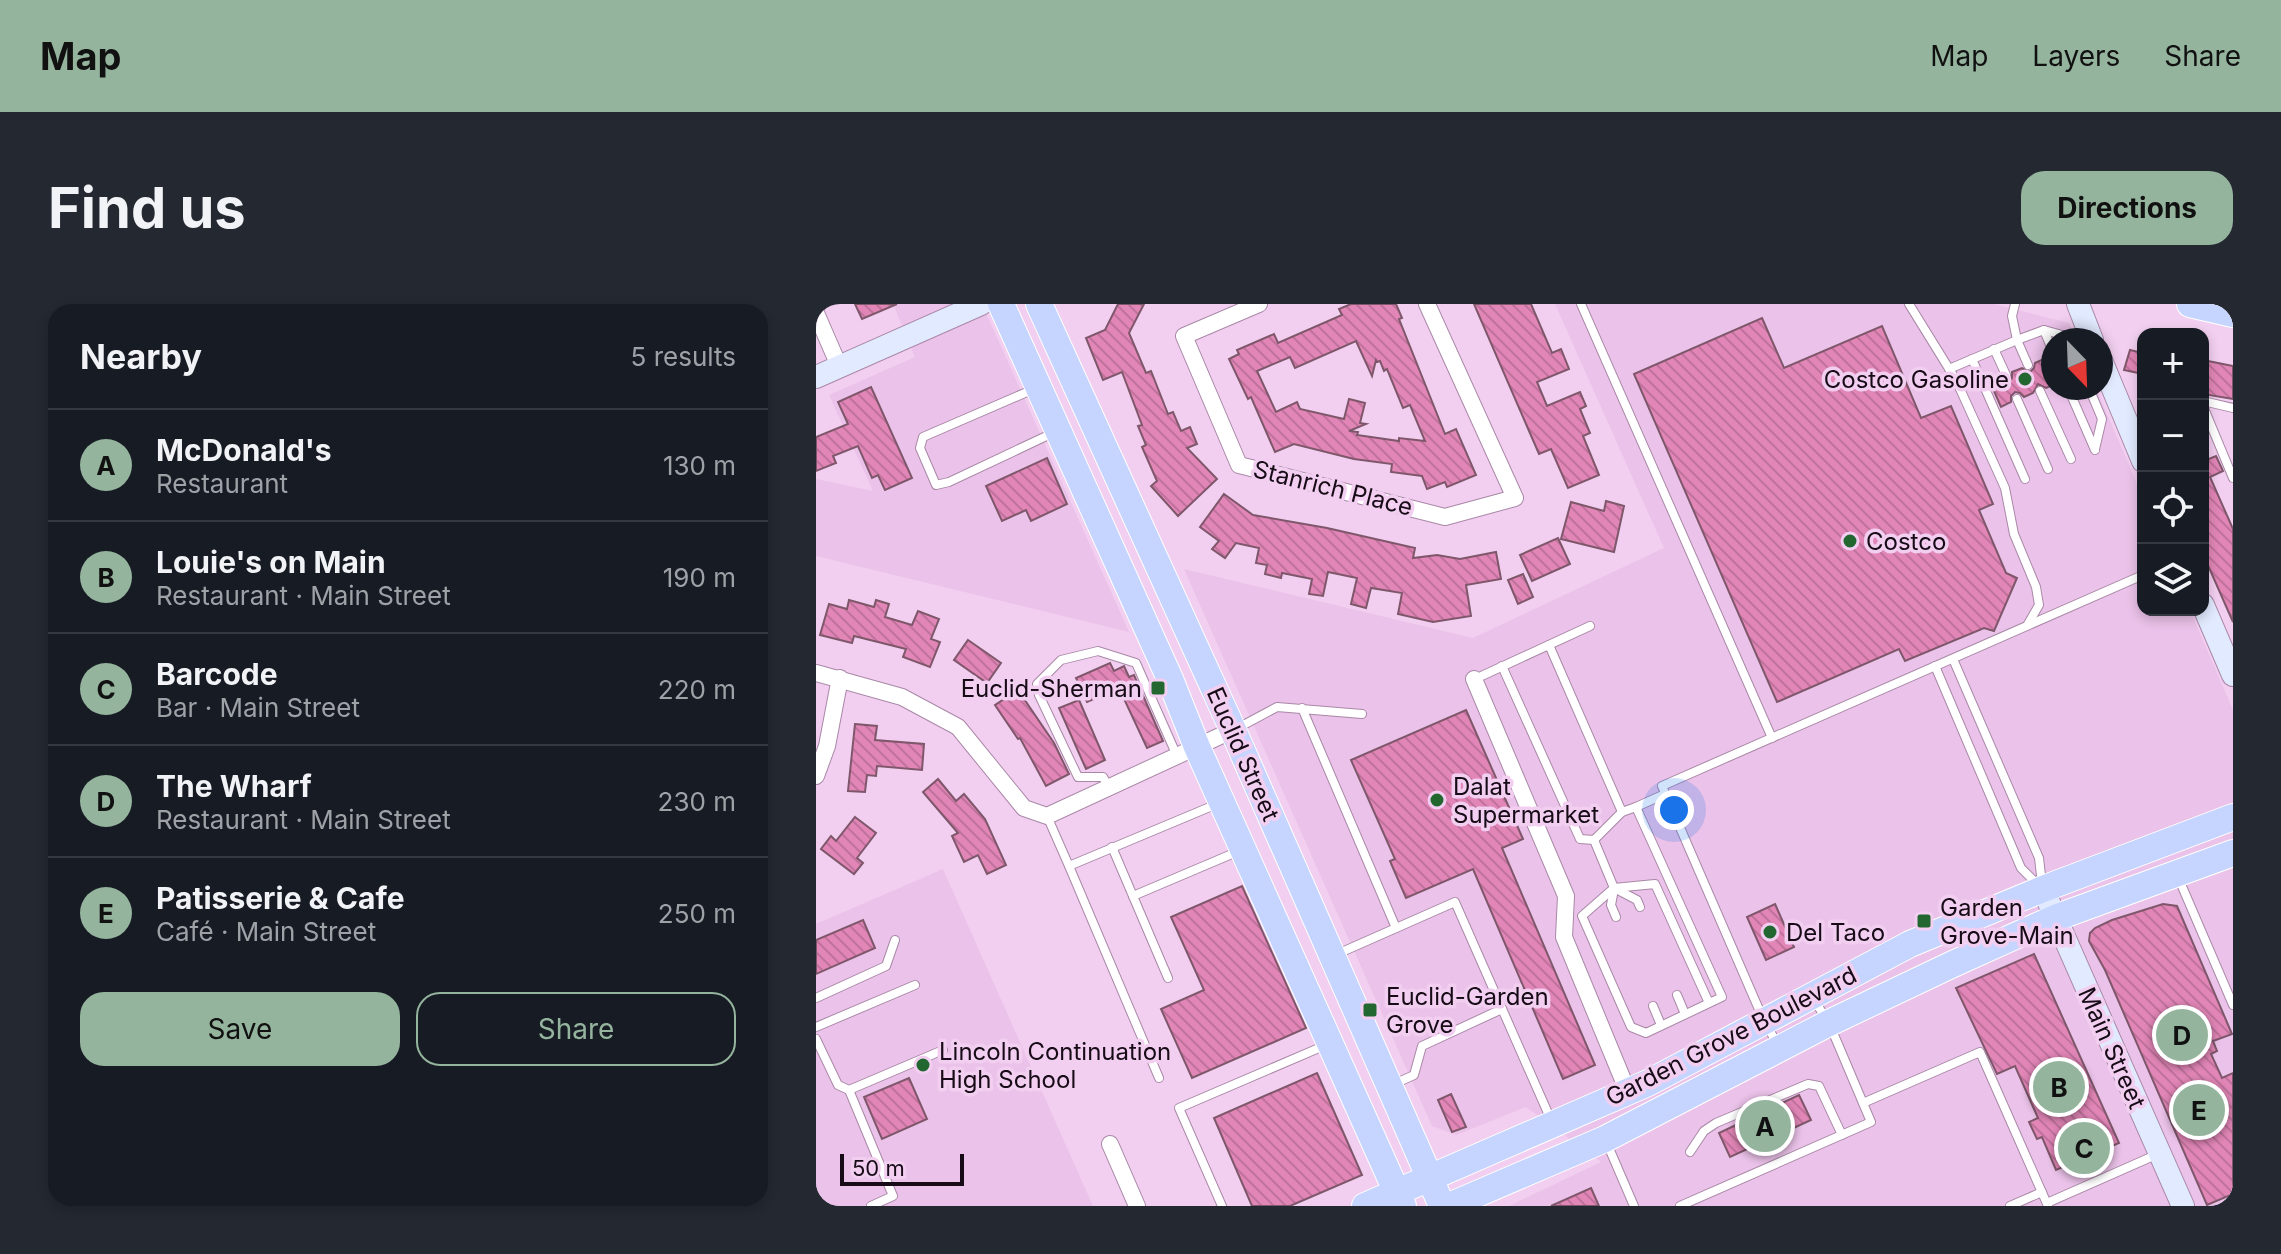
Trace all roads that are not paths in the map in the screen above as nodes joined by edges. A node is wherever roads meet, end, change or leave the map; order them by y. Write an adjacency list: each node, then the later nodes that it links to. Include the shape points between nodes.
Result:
1 (981, 304): 19 (street)
2 (1001, 304): 23 (main road, Euclid Street)
3 (1039, 304): 52 (main road, Euclid Street)
4 (1259, 304): 5 (street, Stanrich Place, via 1184,336 1239,465 1445,517 1515,498)
5 (1427, 304)
6 (1581, 304): 53 (lane)
7 (1909, 304): 20 (lane)
8 (2015, 304): 15 (lane)
9 (2078, 304): 13 (street)
10 (2190, 304): 12 (main road)
11 (816, 313): 19 (street)
12 (2233, 314)
13 (2087, 328)
14 (2041, 331): 15 (lane)
15 (2017, 340): 16 (lane); 18 (lane)
16 (1994, 349): 17 (lane); 21 (lane)
17 (1972, 359): 20 (lane); 37 (lane)
18 (2028, 365)
19 (839, 366): 22 (street)
20 (1949, 369): 41 (lane, via 2005,488 2014,534 2036,587 2039,605)
21 (2006, 375)
22 (816, 377)
23 (1038, 387): 32 (main road, Euclid Street); 32 (lane, via 923,437 920,448 936,485)
24 (2113, 389): 33 (street)
25 (2040, 391): 34 (lane)
26 (2017, 399): 35 (lane)
27 (2073, 400): 28 (lane, via 2095,450 2102,419)
28 (2094, 400)
29 (2209, 405): 30 (lane)
30 (2233, 408)
31 (2209, 419): 36 (lane)
32 (1058, 430): 54 (main road, Euclid Street, via 1170,679)
33 (2137, 447)
34 (2071, 459)
35 (2048, 469)
36 (2233, 478)
37 (2025, 479)
38 (2137, 578): 41 (lane)
39 (2208, 616): 47 (street)
40 (1590, 626): 42 (lane)
41 (2024, 627): 43 (lane)
42 (1549, 645): 44 (lane); 60 (lane)
43 (1953, 659): 45 (lane); 70 (lane, via 2039,858)
44 (1502, 666): 49 (lane); 63 (lane, via 1580,839)
45 (1935, 666): 53 (lane); 70 (lane, via 2021,868)
46 (816, 673): 48 (street)
47 (2233, 675)
48 (840, 678): 55 (street); 61 (street, via 902,697 958,727 1024,808)
49 (1474, 679): 99 (street, via 1566,896 1564,937)
50 (1302, 708): 51 (lane); 52 (lane, via 1277,707); 75 (lane)
51 (1362, 714)
52 (1233, 730): 54 (street); 77 (main road, Euclid Street)
53 (1772, 738): 57 (lane, via 1662,786)
54 (1187, 751): 56 (street); 56 (lane, via 1136,663 1098,651 1061,660 1037,684 1039,695 1078,777 1103,777); 58 (main road, Euclid Street)
55 (816, 776)
56 (1109, 788): 61 (street)
57 (1665, 794): 59 (lane); 88 (lane)
58 (1222, 802): 64 (lane); 65 (main road, Euclid Street)
59 (1636, 807): 60 (lane); 83 (lane, via 1722,997)
60 (1622, 812): 63 (lane)
61 (1047, 816): 67 (lane)
62 (2233, 817): 70 (main road, Garden Grove Boulevard)
63 (1594, 840): 69 (lane)
64 (1112, 847): 67 (lane); 71 (lane)
65 (1243, 849): 71 (lane); 93 (main road, Euclid Street)
66 (2233, 853): 68 (main road, Garden Grove Boulevard)
67 (1069, 866): 96 (lane)
68 (2176, 872): 74 (main road, Garden Grove Boulevard); 84 (lane)
69 (1614, 888): 72 (lane); 73 (lane, via 1611,905); 83 (lane, via 1655,884); 90 (lane, via 1582,916 1631,1027 1646,1033)
70 (2043, 889): 74 (street, Main Street); 81 (main road, Garden Grove Boulevard, via 1910,944)
71 (1133, 896): 78 (lane)
72 (1640, 907)
73 (1616, 917)
74 (2055, 918): 89 (main road, Garden Grove Boulevard); 106 (street, Main Street)
75 (1396, 928): 77 (lane); 86 (lane, via 1455,902)
76 (895, 940): 82 (lane, via 886,966)
77 (1333, 955): 97 (main road, Euclid Street)
78 (1168, 978)
79 (915, 985): 91 (lane)
80 (1677, 995): 87 (lane)
81 (1812, 996): 88 (main road, Garden Grove Boulevard); 89 (lane)
82 (816, 998)
83 (1709, 1003): 87 (lane)
84 (2233, 1005)
85 (1653, 1006): 90 (lane)
86 (1502, 1009): 97 (lane, via 1422,1046 1414,1075); 101 (lane)
87 (1685, 1014): 90 (lane)
88 (1764, 1021): 94 (lane); 99 (main road, Garden Grove Boulevard)
89 (1829, 1023): 94 (main road, Garden Grove Boulevard); 100 (lane)
90 (1661, 1025)
91 (816, 1027)
92 (816, 1039): 98 (lane, via 838,1085)
93 (1330, 1043): 109 (main road, Euclid Street); 114 (lane, via 1179,1108)
94 (1780, 1049): 103 (main road, Garden Grove Boulevard)
95 (943, 1050): 98 (lane)
96 (1159, 1078)
97 (1389, 1086): 107 (main road, Euclid Street)
98 (849, 1090): 112 (lane, via 893,1196)
99 (1628, 1092): 101 (main road, Garden Grove Boulevard)
100 (1863, 1103): 102 (lane, via 1871,1122); 108 (lane, via 1980,1052)
101 (1553, 1125): 107 (main road, Garden Grove Boulevard)
102 (1842, 1135): 105 (lane, via 1824,1093 1808,1084 1716,1123); 110 (lane)
103 (1605, 1139): 117 (main road, Garden Grove Boulevard); 118 (lane)
104 (1110, 1144): 113 (street)
105 (1690, 1152)
106 (2159, 1154): 111 (lane); 121 (street, Main Street)
107 (1430, 1178): 109 (main road, Garden Grove Boulevard); 116 (main road, Euclid Street)
108 (2042, 1192): 111 (lane); 120 (lane)
109 (1400, 1199): 115 (main road, Garden Grove Boulevard)
110 (1698, 1202): 119 (lane)
111 (2048, 1204)
112 (871, 1206)
113 (1137, 1206)
114 (1222, 1206)
115 (1365, 1206)
116 (1442, 1206)
117 (1449, 1206)
118 (1634, 1206)
119 (1680, 1206)
120 (2010, 1206)
121 (2183, 1206)

